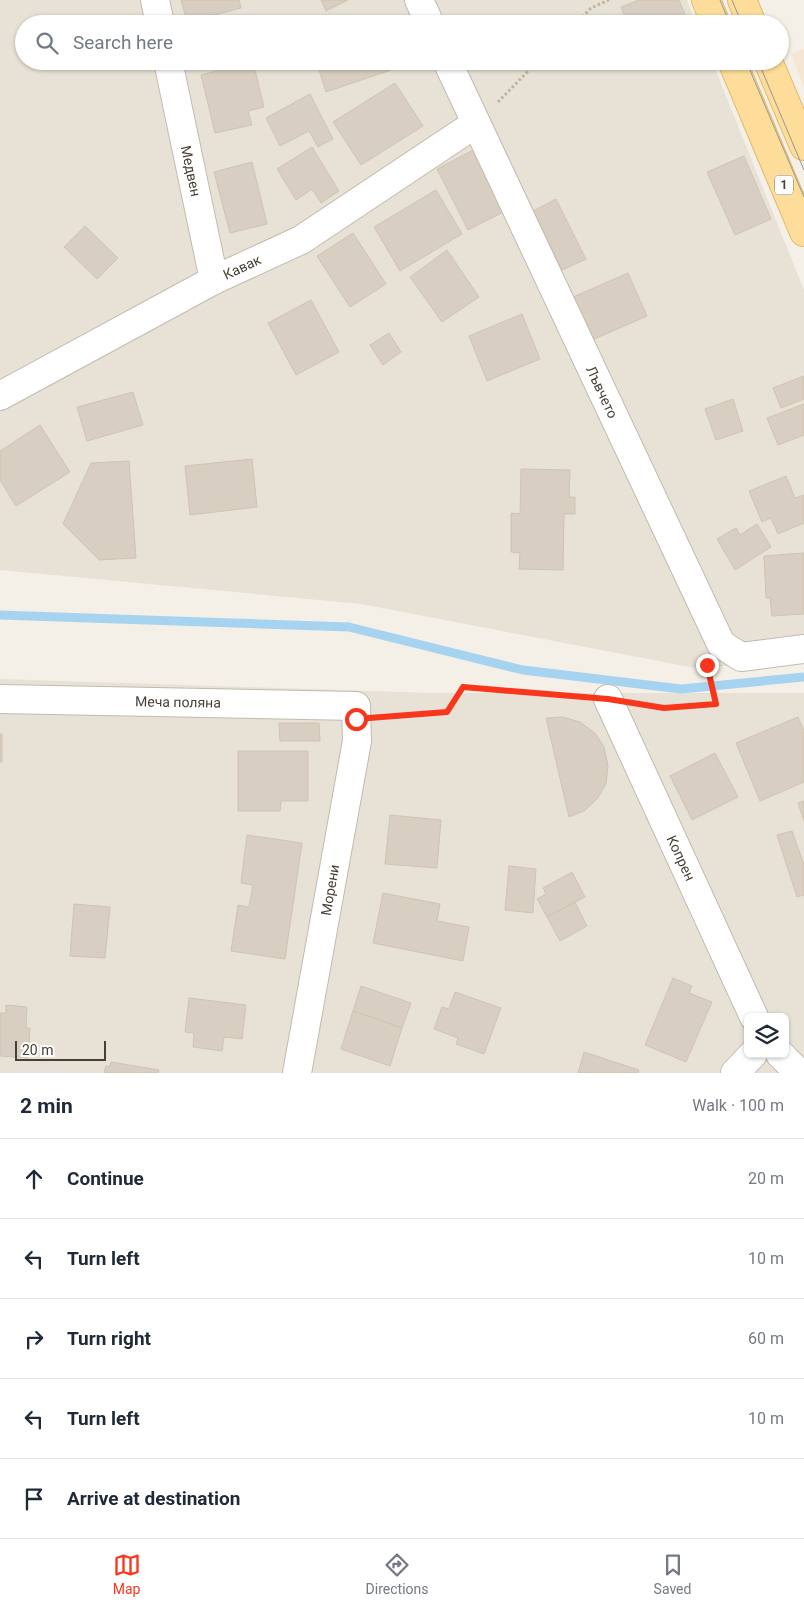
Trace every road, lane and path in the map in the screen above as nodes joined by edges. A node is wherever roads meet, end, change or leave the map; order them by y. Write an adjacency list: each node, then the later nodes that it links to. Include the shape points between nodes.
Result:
1 (155, 0): 6 (street)
2 (419, 0): 7 (street)
3 (609, 0): 8 (path)
4 (706, 0): 9 (main road)
5 (742, 0): 10 (main road)
6 (158, 15)
7 (426, 15)
8 (584, 15)
9 (712, 15)
10 (748, 15)
11 (170, 70): 20 (street, Медвен)
12 (451, 70): 16 (street, Лъвчето)
13 (529, 70): 16 (path)
14 (736, 70): 18 (main road, 1)
15 (772, 70): 17 (main road)
16 (475, 124): 20 (street, Кавак, via 302,240); 22 (street, Лъвчето, via 721,644 742,657)
17 (801, 131): 18 (street)
18 (764, 138): 19 (main road, 1)
19 (804, 232)
20 (214, 280): 21 (street, Кавак)
21 (0, 396)
22 (804, 649)
23 (707, 665): 25 (path, via 716,704 664,708)
24 (0, 699): 26 (street, Меча поляна)
25 (608, 699): 26 (path, via 463,687 447,712); 27 (street, Копрен)
26 (356, 712): 30 (street, Морени, via 357,741)
27 (752, 1013)
28 (749, 1058): 31 (street)
29 (784, 1058): 32 (street)
30 (296, 1073)
31 (735, 1073)
32 (799, 1073)

